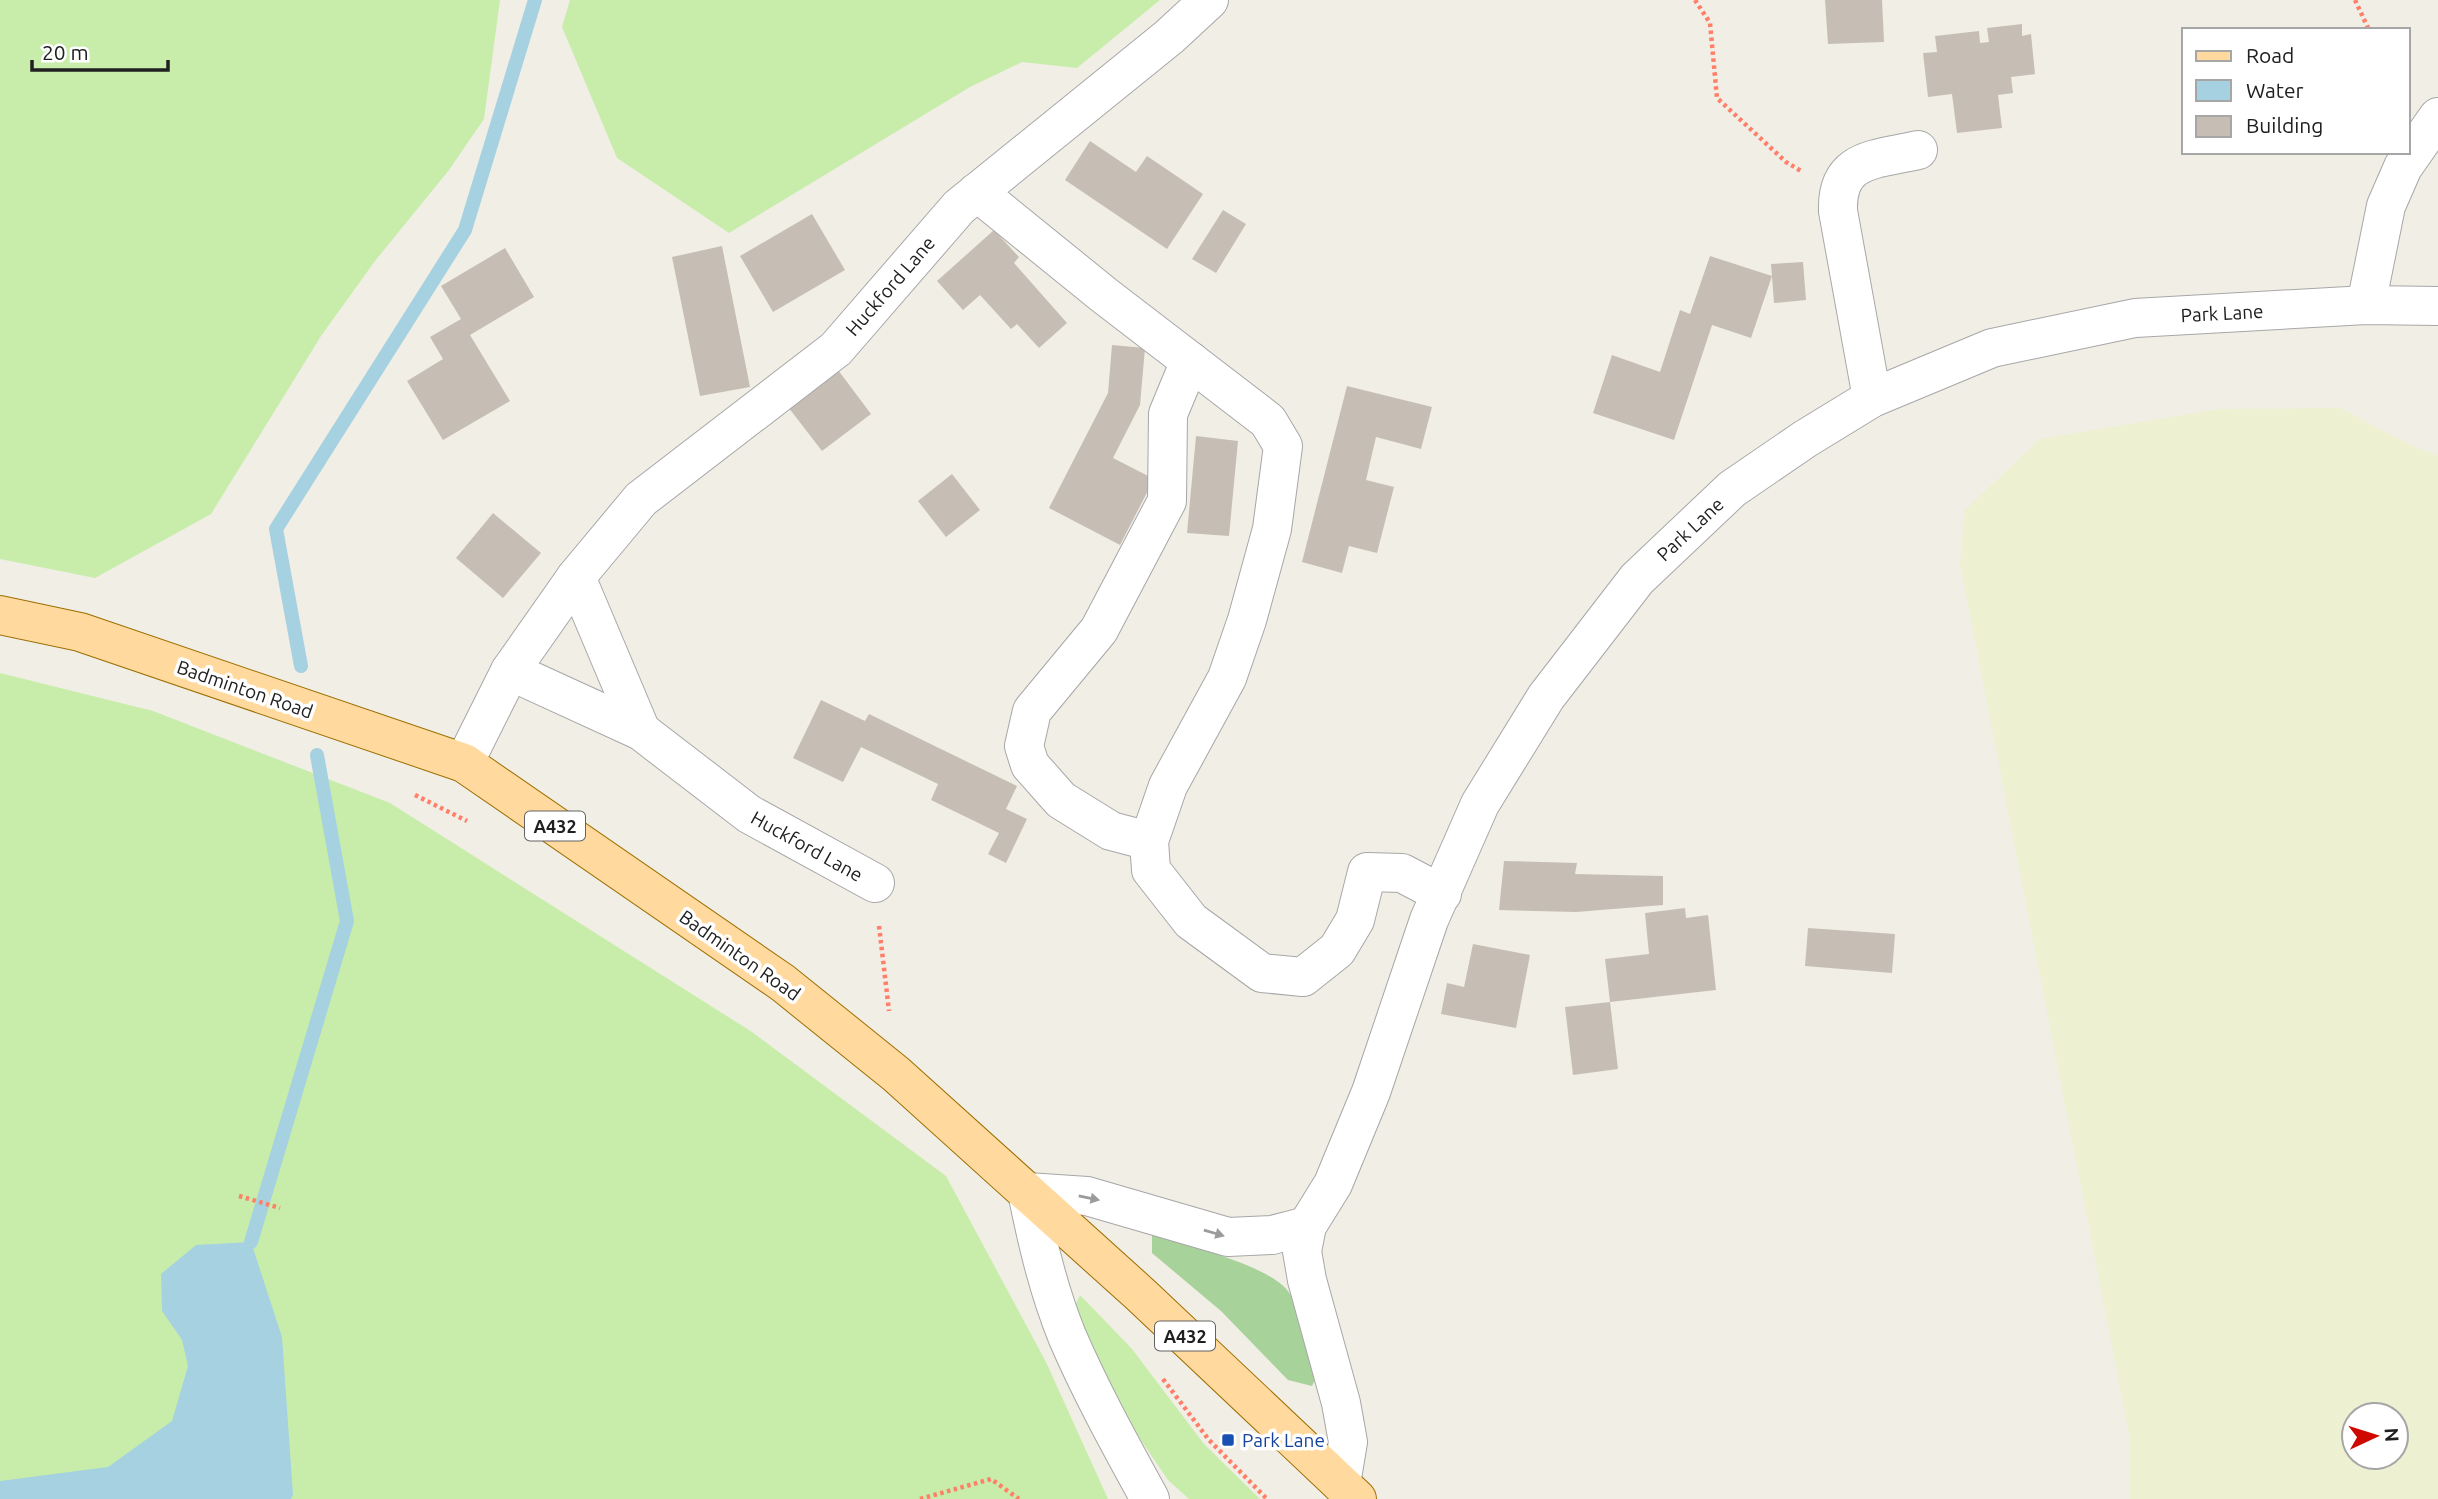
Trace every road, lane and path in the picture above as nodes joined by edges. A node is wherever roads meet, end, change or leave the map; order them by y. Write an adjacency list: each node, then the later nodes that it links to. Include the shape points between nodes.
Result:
1 (1209, 0): 7 (street, Huckford Lane)
2 (1695, 0): 8 (path, via 1710,23 1717,98 1786,162)
3 (2355, 0): 4 (path)
4 (2368, 28)
5 (2438, 117): 9 (street, via 2403,167 2386,206)
6 (1918, 150): 8 (street, via 1852,168)
7 (976, 192): 11 (street); 13 (street, Huckford Lane, via 958,206 836,349 641,499)
8 (1838, 194): 12 (street)
9 (2366, 304): 10 (street, Park Lane); 12 (street, Park Lane, via 2135,318 1992,348)
10 (2438, 306)
11 (1190, 361): 20 (street, via 1268,421 1283,446 1272,529 1247,620 1227,678 1168,786); 20 (street, via 1168,414 1167,501 1100,631 1032,711 1024,746 1030,765 1061,800 1111,831)
12 (1872, 398): 22 (street, Park Lane, via 1732,489 1637,579 1546,697 1502,768 1480,804)
13 (576, 577): 15 (street, Huckford Lane); 16 (street, Huckford Lane)
14 (0, 615): 17 (main road, Badminton Road / A432, via 80,632)
15 (510, 671): 16 (street, Huckford Lane); 17 (street, Huckford Lane)
16 (641, 731): 21 (street, Huckford Lane, via 749,814)
17 (464, 763): 23 (main road, Badminton Road / A432, via 783,983)
18 (407, 791): 19 (path)
19 (468, 821)
20 (1149, 841): 22 (street, via 1151,870 1191,921 1262,972 1303,977 1337,950 1355,920 1367,872 1402,873)
21 (875, 883): 23 (path)
22 (1442, 894): 27 (street, Park Lane, via 1334,1184)
23 (896, 1074): 24 (main road, Badminton Road / A432)
24 (1027, 1192): 27 (street, one-way to 27, via 1087,1196 1228,1237 1272,1235); 28 (main road, Badminton Road / A432); 31 (street, via 1039,1254 1067,1336)
25 (239, 1196): 26 (path)
26 (280, 1208)
27 (1307, 1226): 28 (street, Park Lane, via 1302,1251 1341,1403)
28 (1349, 1491)
29 (920, 1499): 30 (path, via 991,1479)
30 (1019, 1499)
31 (1150, 1499)

